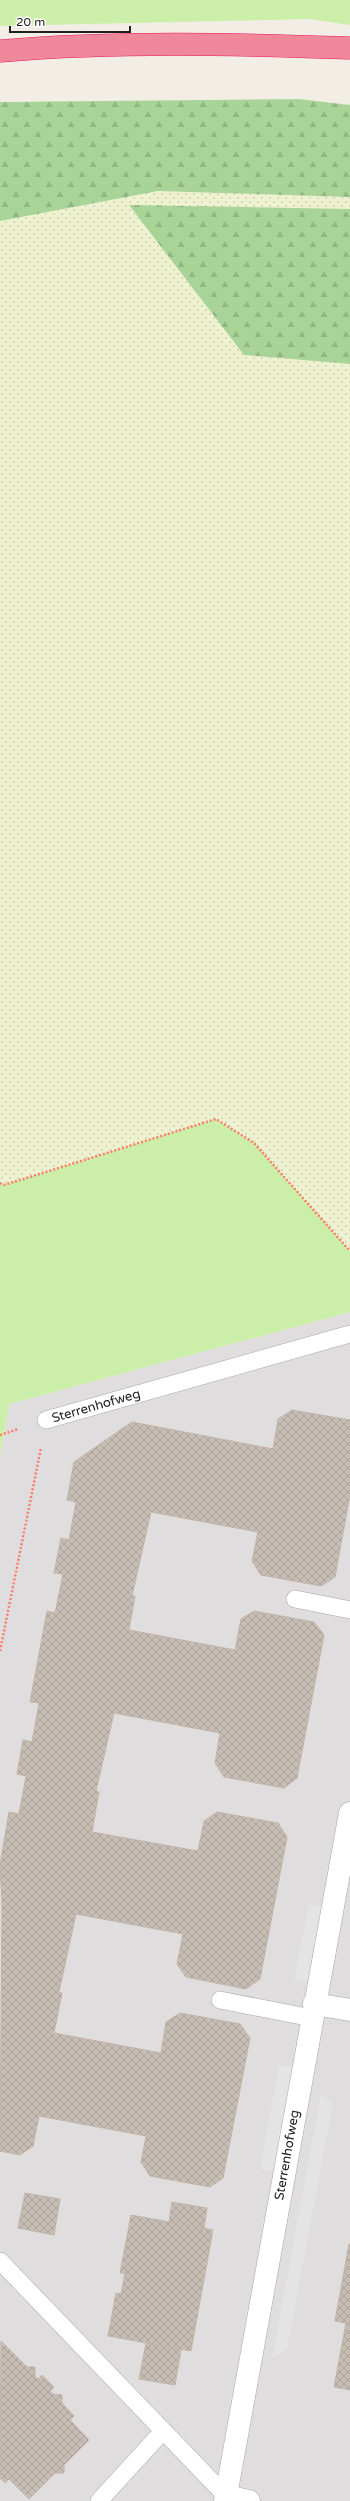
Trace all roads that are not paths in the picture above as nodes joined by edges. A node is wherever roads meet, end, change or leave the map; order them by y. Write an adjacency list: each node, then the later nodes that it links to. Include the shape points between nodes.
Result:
1 (350, 48): 2 (highway, via 212,43 52,46)
2 (0, 51)
3 (350, 1334): 4 (lane, Sterrenhofweg)
4 (46, 1420)
5 (295, 1599): 6 (lane)
6 (350, 1610)
7 (350, 1813): 10 (street, Sterrenhofweg)
8 (220, 2000): 10 (lane)
9 (350, 2010): 10 (street)
10 (313, 2011): 13 (street, Sterrenhofweg)
11 (0, 2261): 12 (lane)
12 (163, 2431): 13 (lane); 14 (lane)
13 (225, 2499): 15 (street)
14 (99, 2501)
15 (249, 2501)

